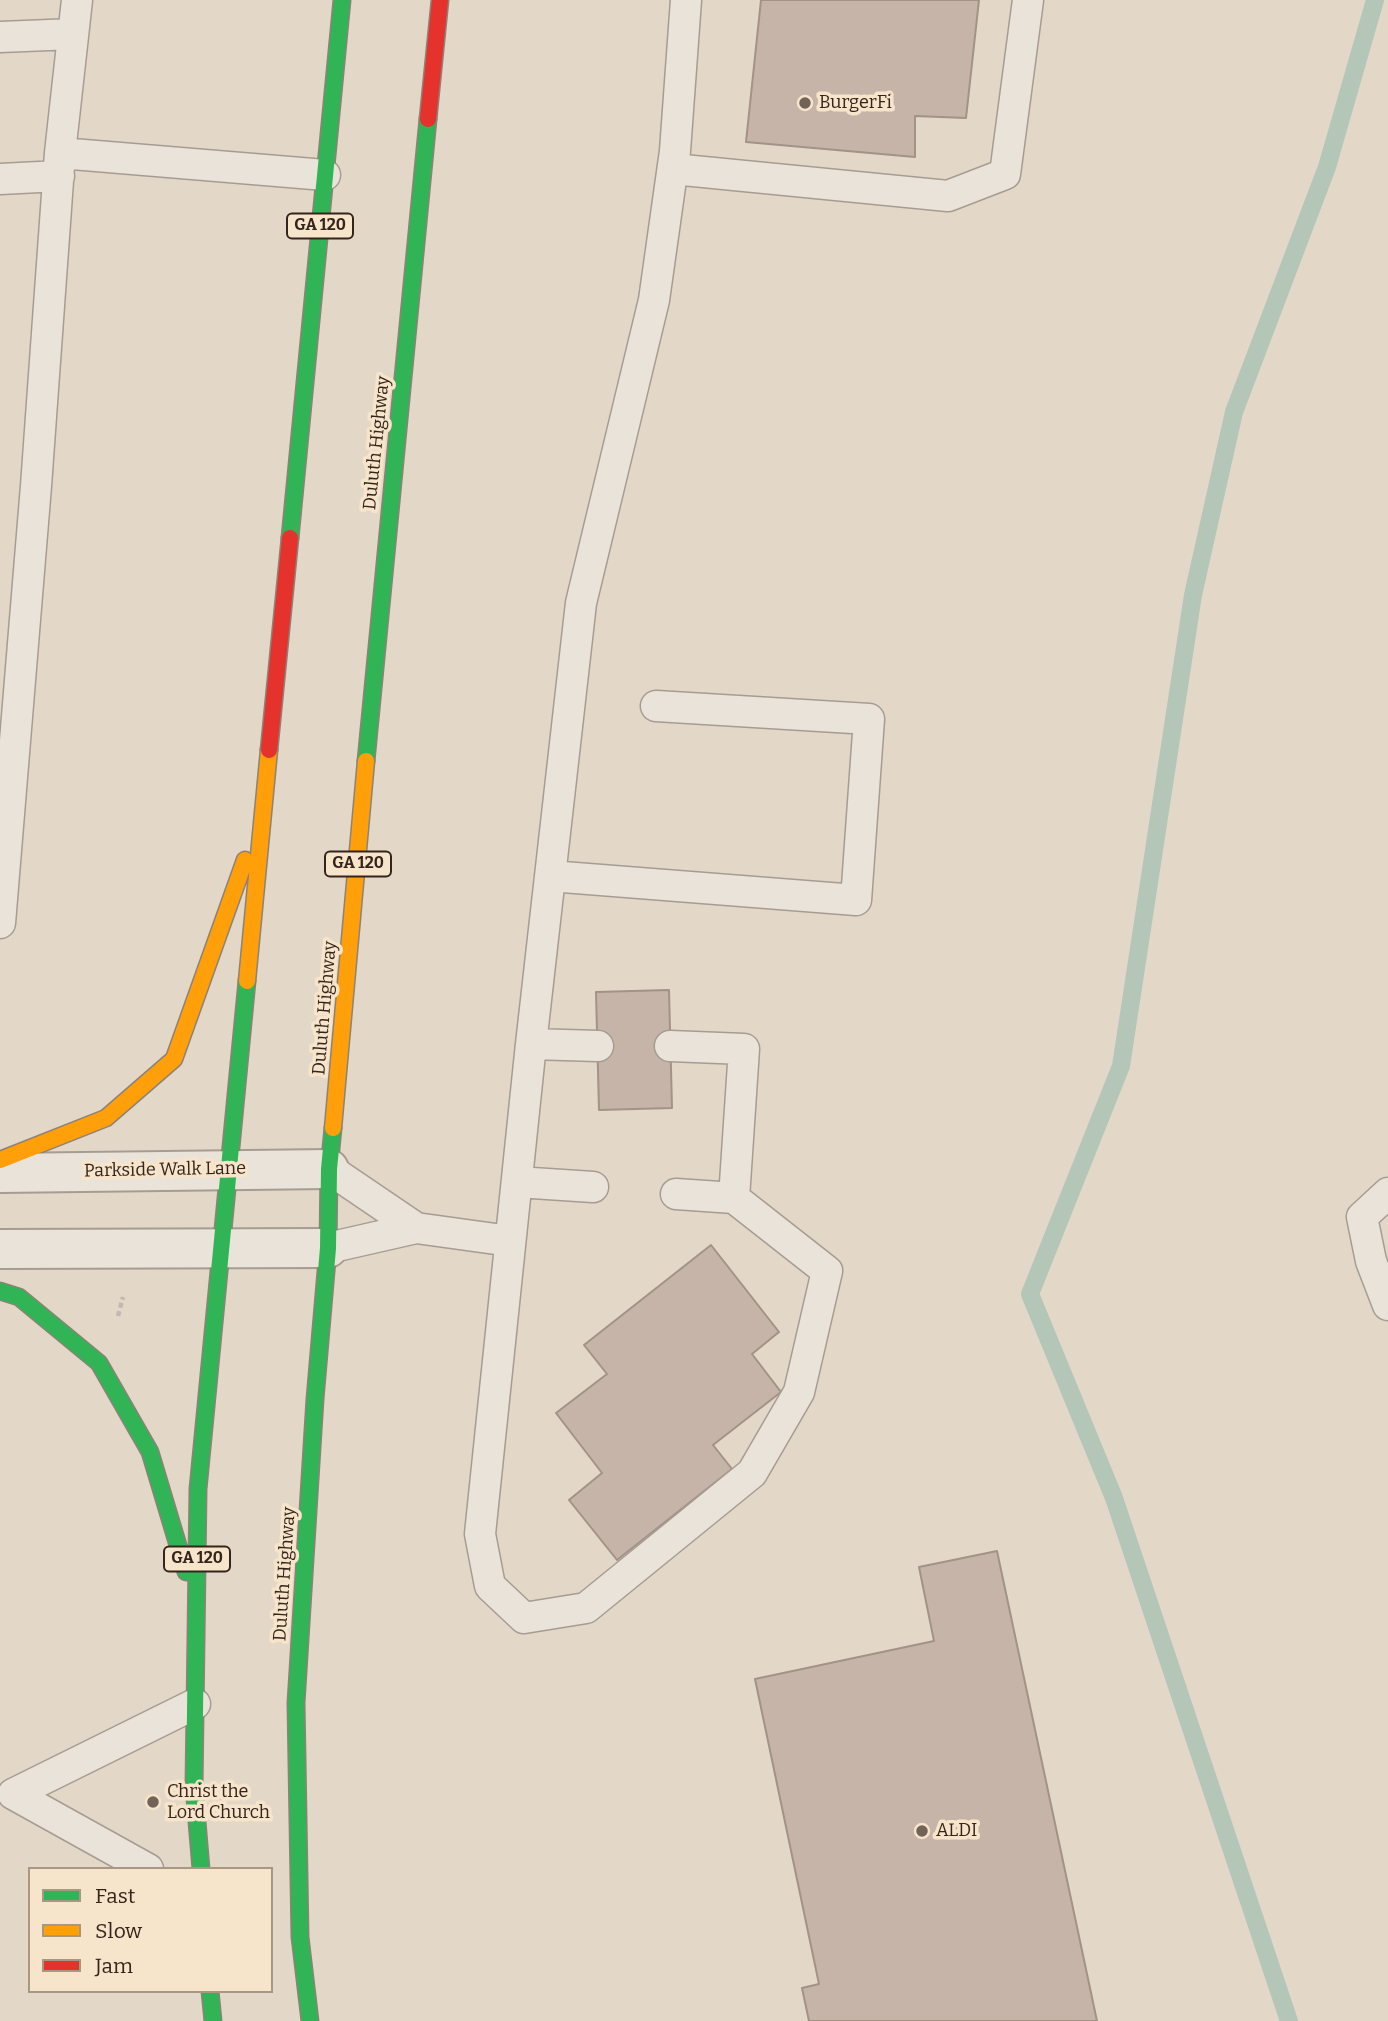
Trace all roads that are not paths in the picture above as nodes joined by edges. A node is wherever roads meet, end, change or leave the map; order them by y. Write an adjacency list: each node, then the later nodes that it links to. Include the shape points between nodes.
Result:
1 (76, 0): 6 (lane)
2 (342, 0): 10 (main road, GA 120)
3 (440, 0): 22 (main road, Duluth Highway / GA 120)
4 (686, 0): 9 (lane)
5 (1028, 0): 9 (lane, via 1005,174 948,196)
6 (73, 34): 7 (lane); 8 (lane)
7 (0, 37)
8 (60, 164): 10 (lane); 11 (lane); 12 (lane)
9 (673, 169): 15 (lane, via 654,300 581,603)
10 (325, 175): 14 (main road, GA 120)
11 (0, 179)
12 (11, 656): 16 (lane)
13 (656, 706): 15 (lane, via 869,719 856,900)
14 (264, 805): 20 (main road, via 174,1059 106,1118); 21 (main road, GA 120)
15 (550, 876): 17 (lane)
16 (0, 923)
17 (531, 1044): 18 (lane); 24 (lane)
18 (598, 1046)
19 (670, 1046): 28 (lane, via 744,1049)
20 (0, 1160)
21 (230, 1169): 22 (street, Parkside Walk Lane); 23 (street, Parkside Walk Lane); 33 (main road, GA 120)
22 (330, 1169): 29 (lane); 32 (main road, Duluth Highway / GA 120)
23 (0, 1173)
24 (517, 1181): 25 (lane); 30 (lane)
25 (593, 1187)
26 (1388, 1193): 35 (lane, via 1362,1217 1371,1261)
27 (676, 1194): 28 (lane)
28 (734, 1198): 30 (lane, via 827,1271 799,1392 752,1472 742,1481 586,1608 524,1618 490,1586 481,1534)
29 (416, 1228): 30 (lane); 32 (lane)
30 (510, 1241)
31 (0, 1248): 33 (street)
32 (328, 1248): 33 (street); 43 (main road, Duluth Highway / GA 120, via 296,1703 300,1937)
33 (222, 1250): 36 (main road, GA 120, via 198,1489)
34 (0, 1291): 36 (main road, via 19,1297 99,1363 150,1452)
35 (1388, 1305)
36 (197, 1605): 37 (main road, GA 120)
37 (195, 1704): 38 (lane); 40 (main road, GA 120, via 194,1786)
38 (6, 1794): 39 (lane)
39 (144, 1867)
40 (201, 1867)
41 (210, 1993): 42 (main road)
42 (213, 2021)
43 (310, 2021)

